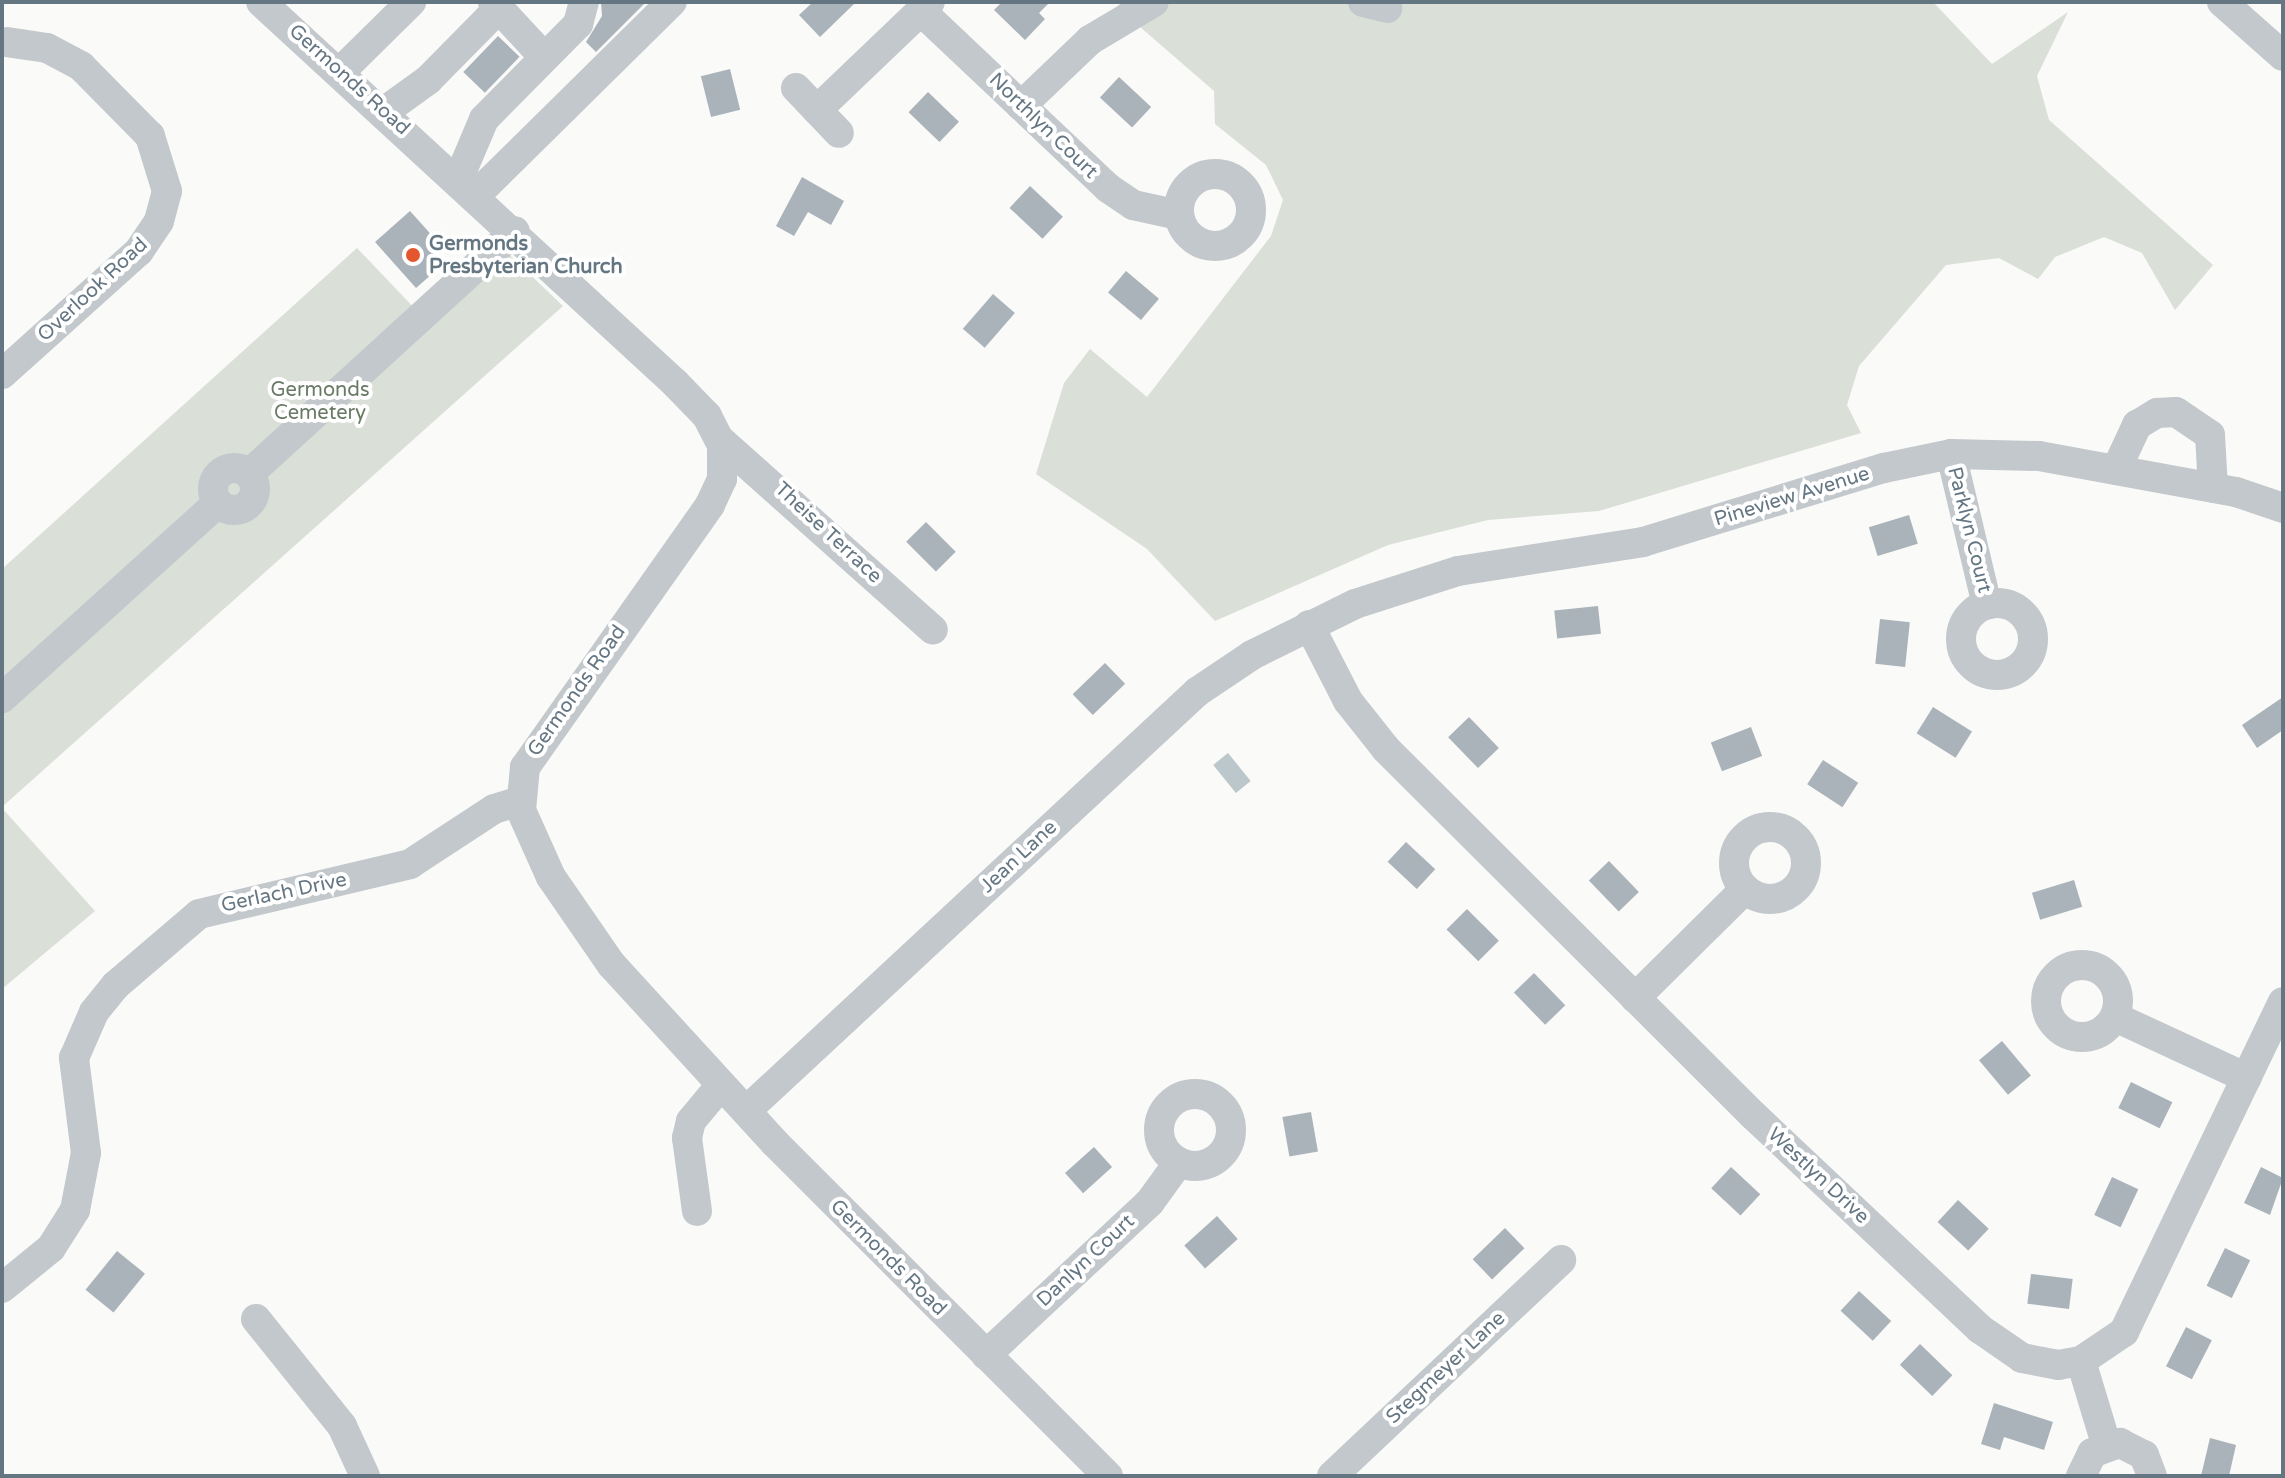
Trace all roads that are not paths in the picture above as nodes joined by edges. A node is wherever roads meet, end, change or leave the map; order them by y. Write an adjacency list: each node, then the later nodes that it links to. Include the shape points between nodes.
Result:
1 (261, 2): 12 (street, Germonds Road)
2 (411, 2): 12 (street)
3 (584, 2): 11 (street, via 578,24)
4 (672, 2): 18 (street)
5 (1154, 2): 14 (street, via 1090,40)
6 (2222, 2): 10 (street)
7 (496, 5): 11 (street); 16 (street, via 428,80)
8 (926, 6): 14 (street, Northlyn Court); 15 (street)
9 (7, 42): 21 (street, Overlook Road, via 47,48 81,66 150,136 167,191 159,221 139,251)
10 (2283, 56)
11 (544, 57): 18 (street, via 484,119)
12 (340, 72): 16 (street, Germonds Road)
13 (796, 88): 15 (street)
14 (1021, 106): 19 (street, Northlyn Court, via 1120,197)
15 (817, 110): 17 (street)
16 (385, 111): 18 (street, Germonds Road)
17 (839, 133)
18 (468, 186): 20 (street, Germonds Road)
19 (1179, 215)
20 (515, 231): 22 (street, Germonds Road, via 696,404); 30 (street, via 249,474 238,468 221,472 213,485 218,503)
21 (2, 374)
22 (720, 440): 29 (street, Theise Terrace); 31 (street, Germonds Road, via 724,468 715,498 537,743 522,775)
23 (1951, 454): 24 (street, Pineview Avenue, via 2025,454); 27 (street, Parklyn Court); 28 (street, Pineview Avenue, via 1884,468 1643,542 1438,575)
24 (2116, 470): 25 (street, Pineview Avenue); 25 (street, via 2137,425 2157,413 2176,412 2210,435)
25 (2213, 488): 26 (street, Pineview Avenue)
26 (2283, 508)
27 (1987, 605)
28 (1309, 625): 33 (street, Westlyn Drive, via 1348,701 1380,744); 38 (street, Jean Lane, via 1197,692)
29 (933, 630)
30 (2, 698)
31 (520, 801): 37 (street, Germonds Road, via 538,852 588,934); 42 (street, Gerlach Drive, via 494,809 410,864 199,914 116,985 94,1012 74,1058 86,1153 75,1210 51,1248)
32 (1745, 889): 33 (street)
33 (1635, 998): 45 (street, Westlyn Drive, via 1989,1338 2034,1362)
34 (2283, 1002): 36 (street)
35 (2115, 1017): 36 (street)
36 (2247, 1078): 45 (street, via 2132,1321 2103,1351)
37 (721, 1085): 38 (street, Germonds Road); 40 (street, via 691,1121 687,1138)
38 (746, 1111): 44 (street, Germonds Road)
39 (1179, 1162): 44 (street, Danlyn Court, via 1150,1202)
40 (697, 1211)
41 (1561, 1260): 49 (street, Stegmeyer Lane)
42 (2, 1288)
43 (256, 1319): 47 (street, via 342,1426)
44 (986, 1355): 48 (street, Germonds Road)
45 (2081, 1361): 46 (street)
46 (2106, 1444): 50 (street, via 2088,1458); 51 (street, via 2136,1449)
47 (365, 1476)
48 (1108, 1476)
49 (1332, 1476)
50 (2081, 1476)
51 (2152, 1476)

